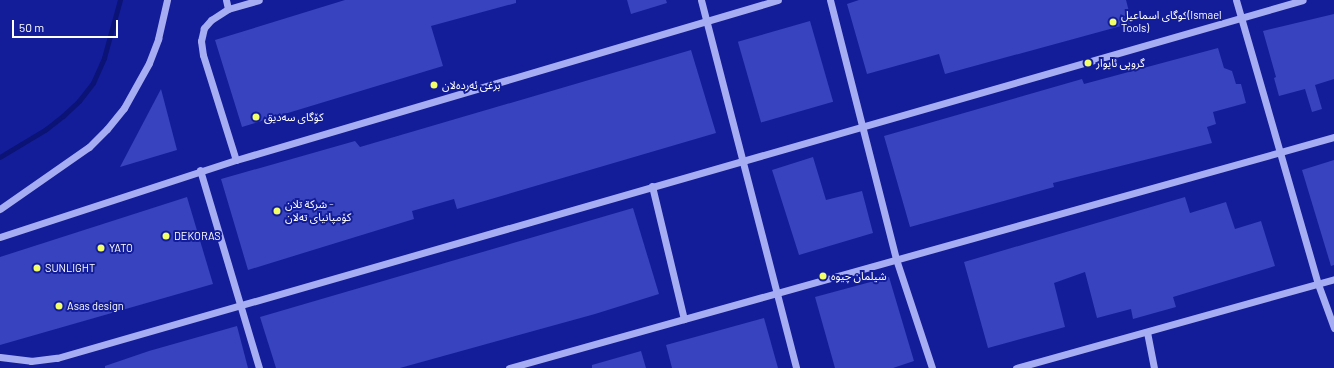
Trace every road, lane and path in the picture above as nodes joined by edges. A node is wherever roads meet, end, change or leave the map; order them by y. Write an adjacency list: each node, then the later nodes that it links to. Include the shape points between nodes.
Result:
1 (167, 0): 19 (street, via 149,63 124,108 89,147)
2 (226, 0): 9 (street)
3 (259, 0): 9 (street)
4 (701, 0): 11 (street)
5 (778, 0): 11 (street)
6 (830, 0): 12 (street)
7 (1236, 0): 10 (street)
8 (1303, 0): 10 (street)
9 (228, 9): 15 (street, via 204,28 201,41 203,56)
10 (1241, 18): 12 (street); 14 (street)
11 (707, 20): 15 (street); 16 (street)
12 (862, 126): 16 (street); 21 (street)
13 (1334, 137): 14 (street)
14 (1280, 152): 21 (street); 23 (street)
15 (236, 160): 17 (street)
16 (743, 160): 18 (street); 24 (street)
17 (200, 170): 20 (street); 25 (street)
18 (652, 186): 25 (street); 26 (street)
19 (0, 209)
20 (0, 237)
21 (896, 259): 24 (street); 33 (street)
22 (1334, 279): 23 (street)
23 (1318, 284): 27 (street); 28 (street)
24 (777, 293): 26 (street); 32 (street)
25 (241, 305): 29 (street, via 57,358 31,361); 30 (street)
26 (684, 319): 31 (street)
27 (1334, 328)
28 (1147, 332): 34 (street); 35 (street)
29 (0, 356)
30 (259, 368)
31 (508, 368)
32 (796, 368)
33 (932, 368)
34 (1016, 368)
35 (1154, 368)

